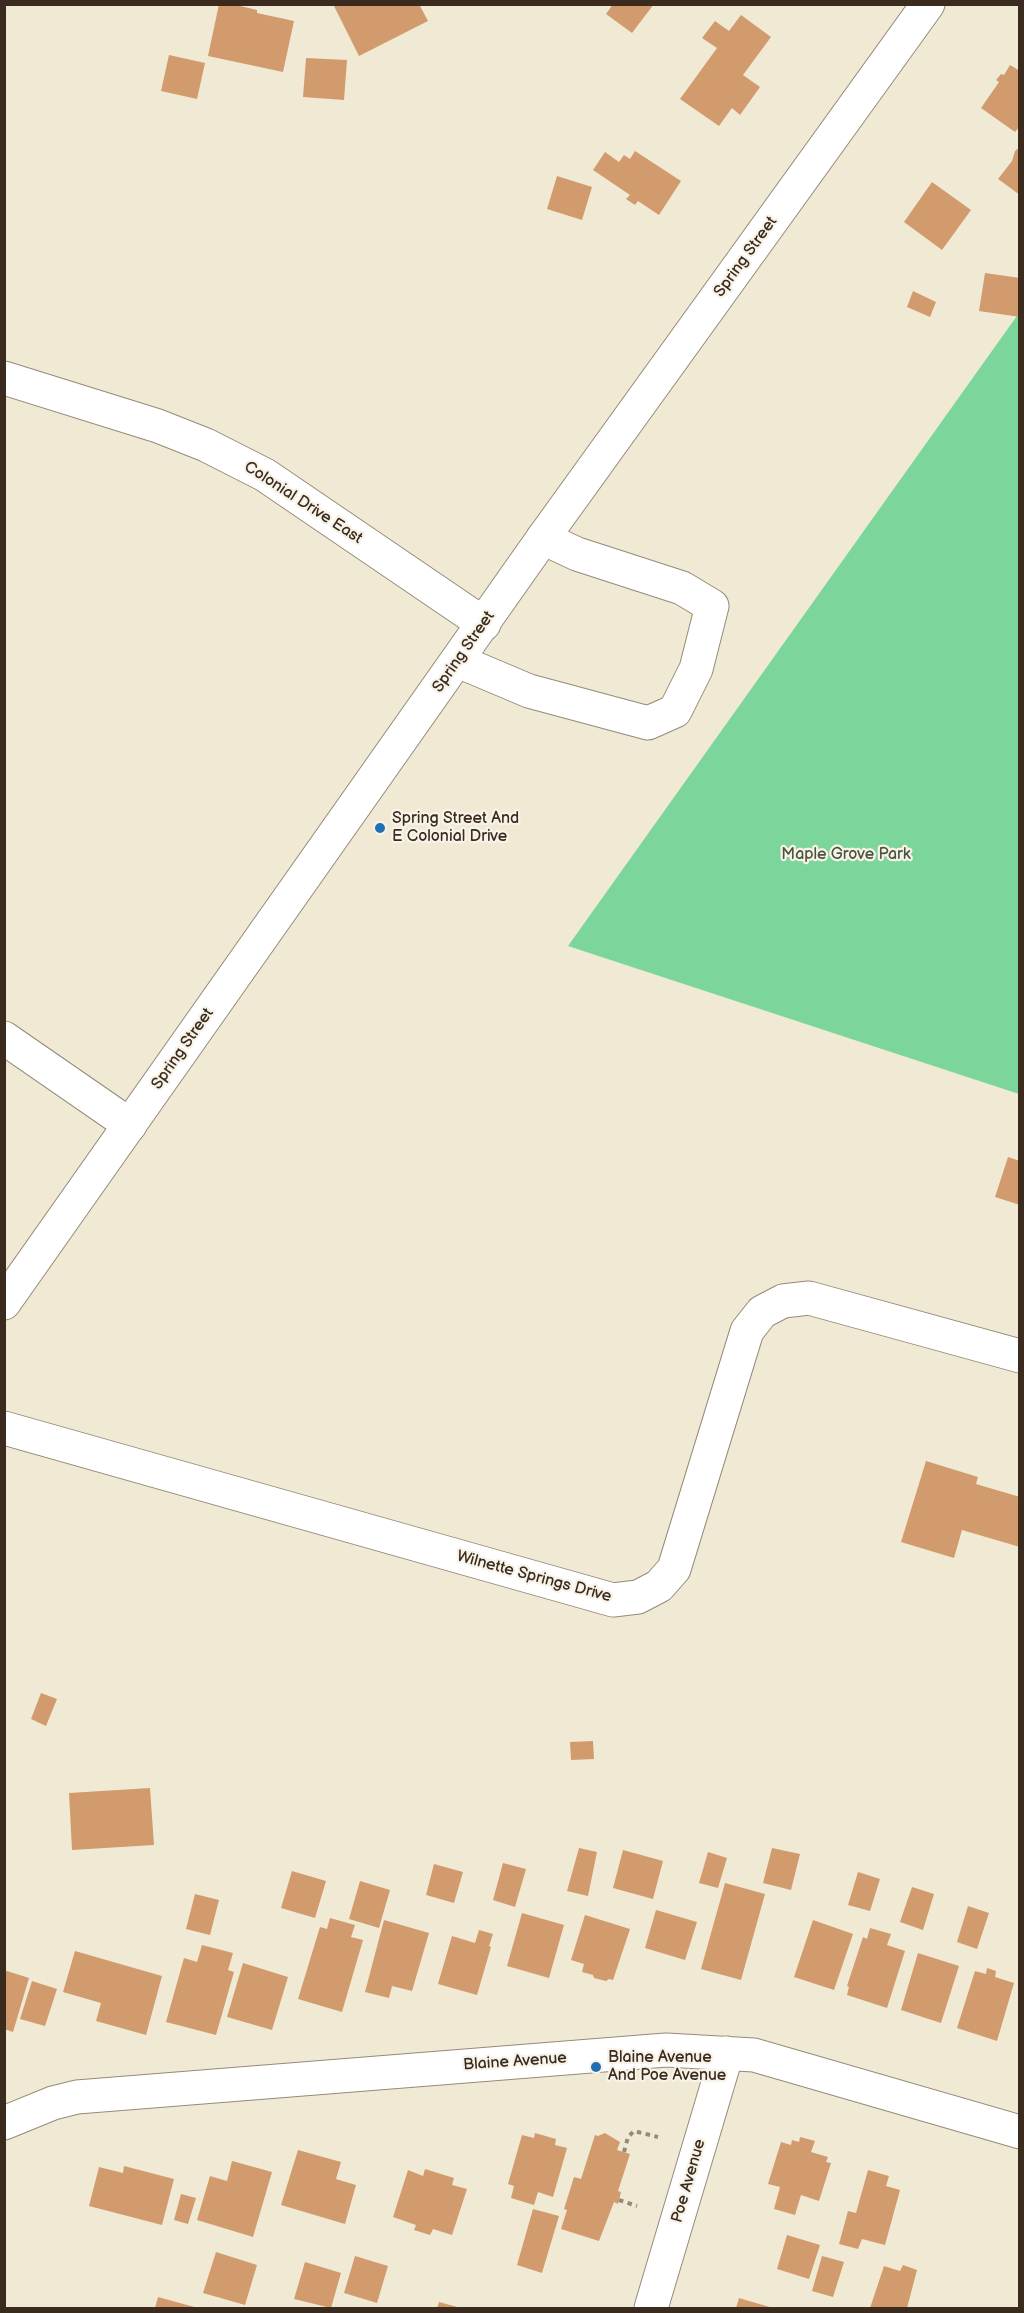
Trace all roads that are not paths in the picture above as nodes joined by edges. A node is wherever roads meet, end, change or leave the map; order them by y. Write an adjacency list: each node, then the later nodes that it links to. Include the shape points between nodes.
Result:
1 (928, 4): 3 (street, Spring Street)
2 (4, 378): 4 (street, Colonial Drive East, via 158,426 226,455 265,475)
3 (543, 538): 4 (street, Spring Street); 5 (street, via 577,554 682,588 712,606 696,669 675,711 648,723 529,691)
4 (484, 624): 5 (street, Spring Street)
5 (458, 661): 7 (street, Spring Street)
6 (4, 1038): 7 (street)
7 (130, 1125): 8 (street, Spring Street)
8 (4, 1303)
9 (1020, 1356): 10 (street, Wilnette Springs Drive, via 809,1298 783,1300 762,1312 747,1331 674,1569 659,1586 638,1597 613,1600)
10 (4, 1428)
11 (726, 2053): 12 (street, Blaine Avenue, via 666,2050 77,2097); 13 (street, Blaine Avenue, via 754,2055); 14 (street, Poe Avenue)
12 (4, 2123)
13 (1020, 2132)
14 (651, 2308)

